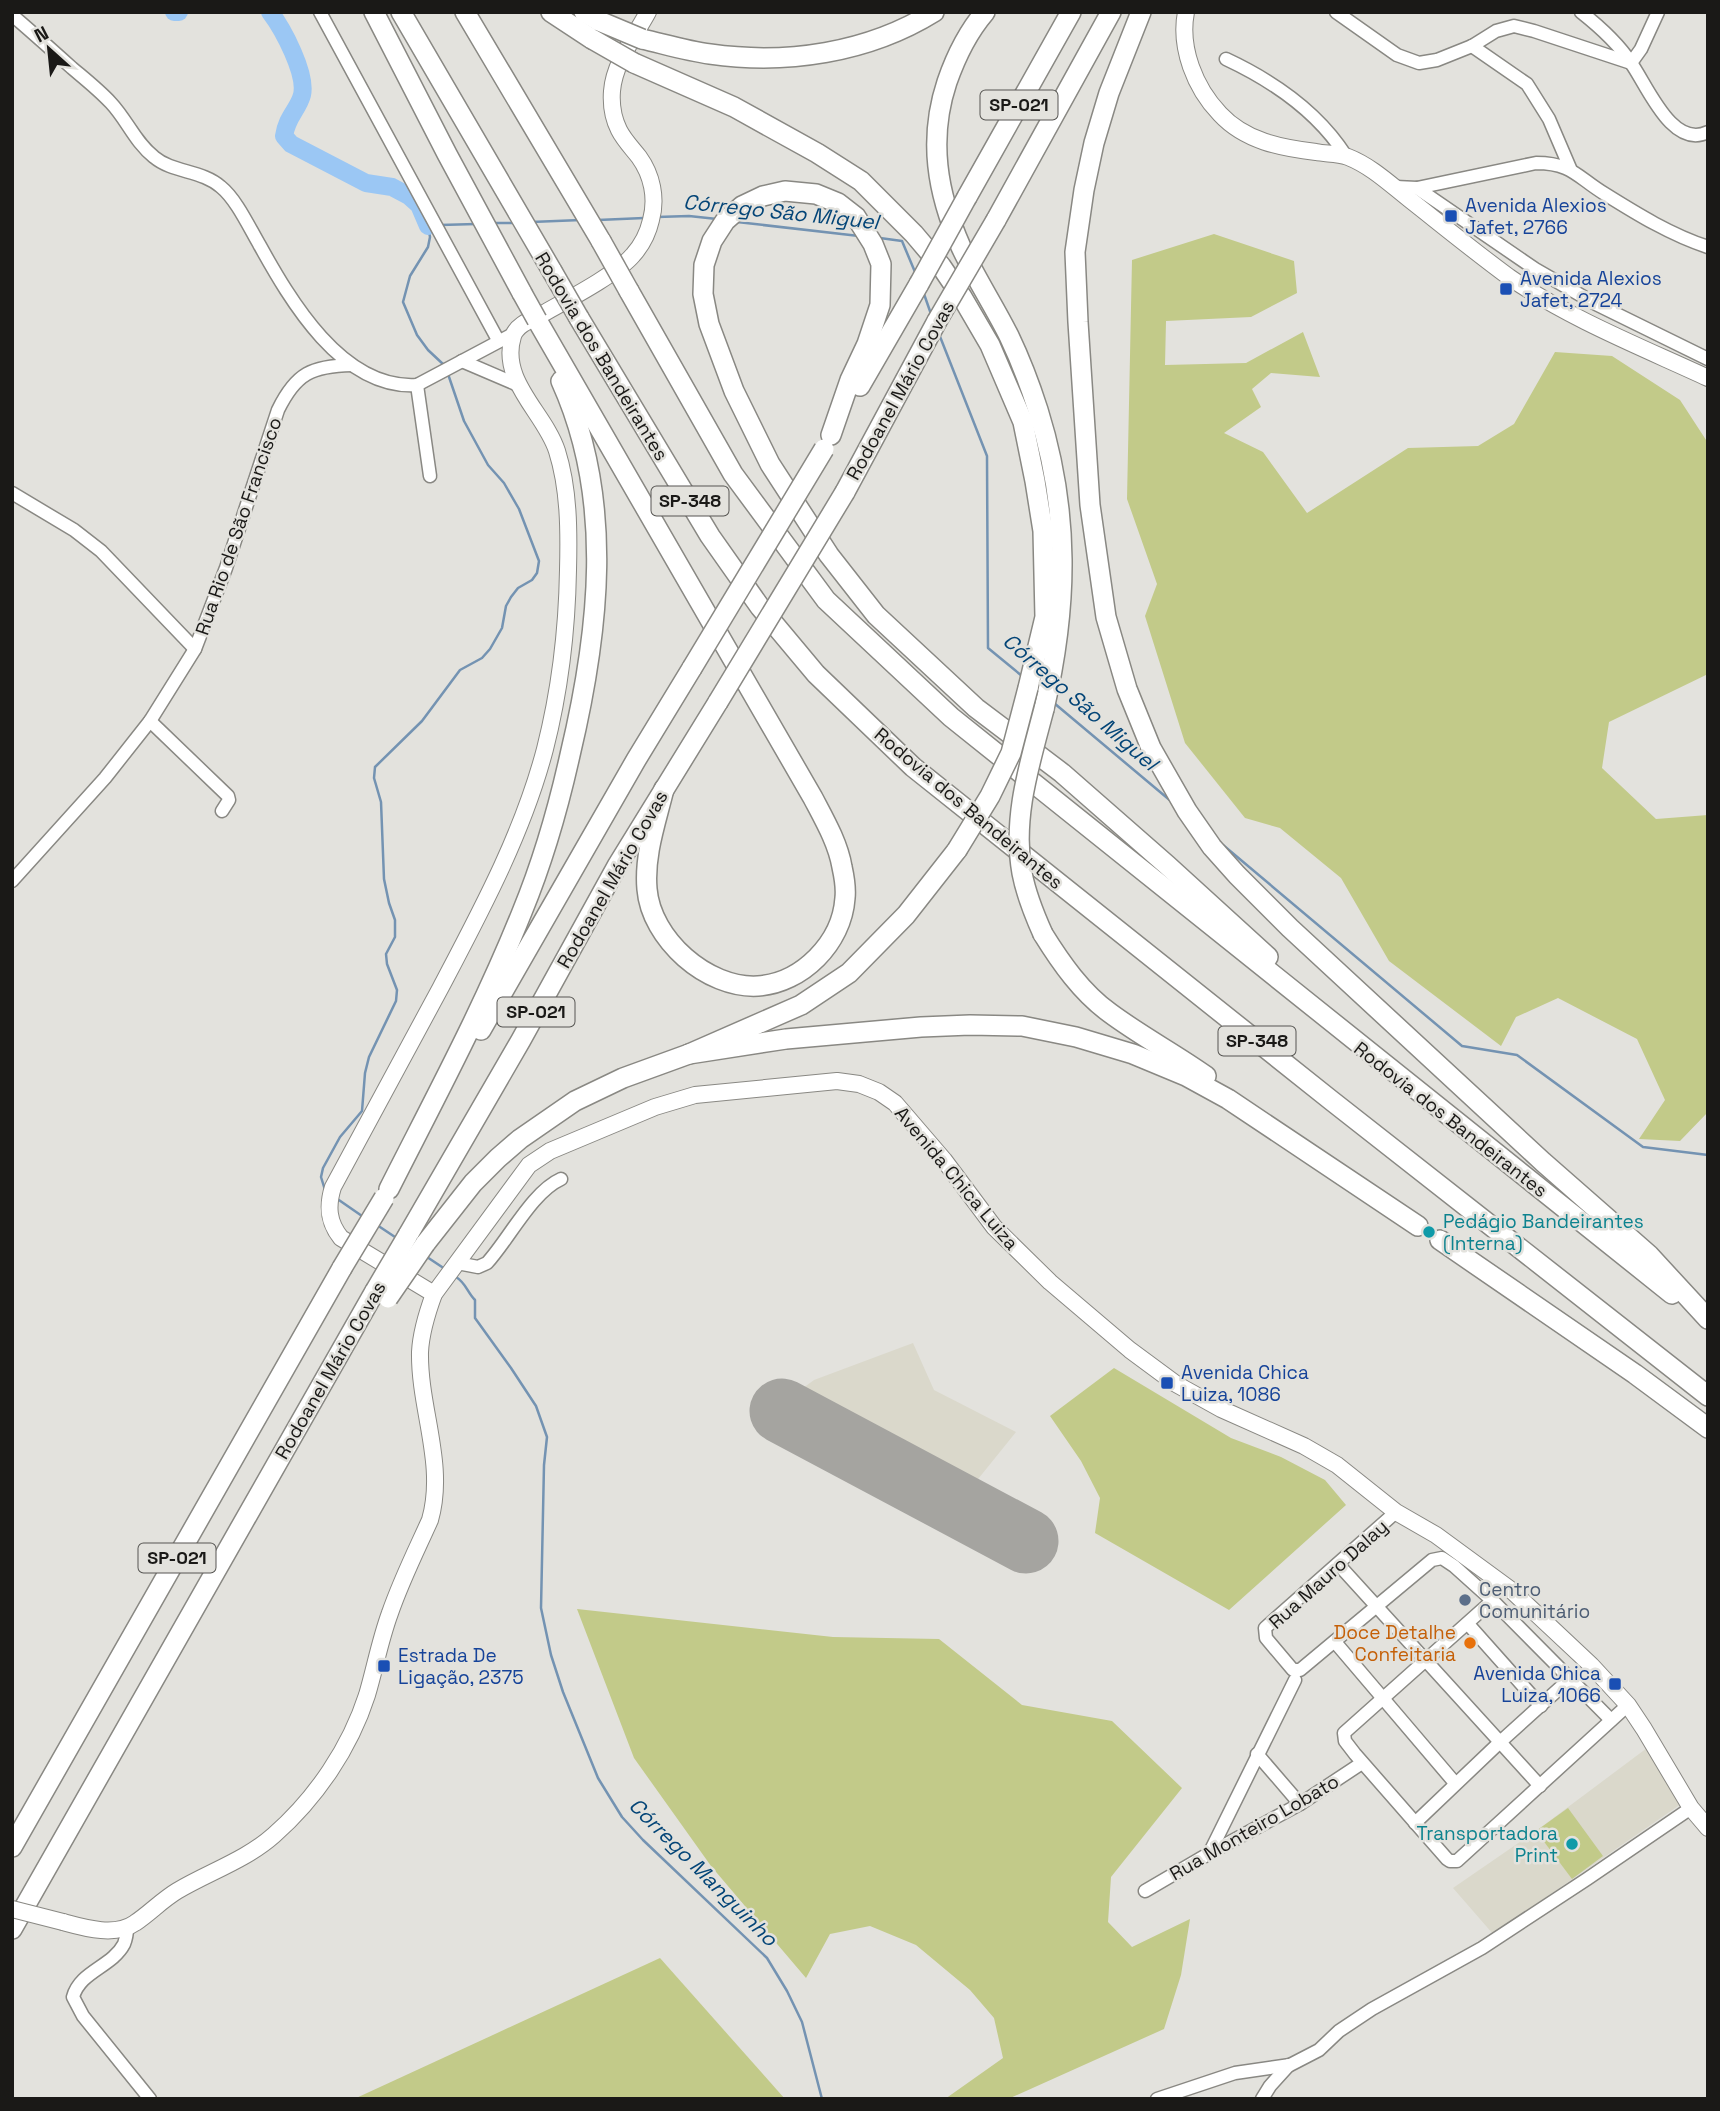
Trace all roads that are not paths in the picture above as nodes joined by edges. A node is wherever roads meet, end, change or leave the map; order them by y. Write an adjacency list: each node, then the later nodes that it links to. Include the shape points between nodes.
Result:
1 (320, 12): 28 (street)
2 (374, 12): 29 (highway, bridge)
3 (401, 12): 55 (highway, Rodovia dos Bandeirantes / SP-348, bridge, via 710,536 760,607 826,684 913,767)
4 (466, 12): 45 (highway, Rodovia dos Bandeirantes / SP-348, bridge, via 733,474 826,600 951,718)
5 (551, 12): 17 (highway)
6 (648, 12): 27 (main road, via 612,88 620,134 651,181 654,198 643,243 631,258)
7 (934, 12): 17 (highway, bridge, via 859,46 811,55 709,54)
8 (985, 12): 46 (highway, bridge, via 956,56 941,99 937,173 961,247 1009,337 1038,409 1055,477 1063,540 1055,661 1023,789 1019,828 1022,872 1042,934 1079,984 1108,1012 1208,1077)
9 (1071, 12): 36 (highway, Rodoanel Mário Covas / SP-021, bridge)
10 (1111, 12): 41 (highway, Rodoanel Mário Covas / SP-021, bridge, via 845,492)
11 (1141, 12): 54 (highway, via 1094,143 1076,253 1090,505 1104,605 1127,689 1151,748 1187,811 1237,875 1649,1255)
12 (1186, 12): 22 (main road, via 1185,48 1192,72 1220,116 1257,140)
13 (1336, 12): 18 (street, via 1397,55 1419,63)
14 (1581, 12): 20 (street)
15 (1658, 12): 20 (street)
16 (12, 15): 32 (street, via 112,103 132,134 157,160 222,187 300,312)
17 (592, 24): 44 (highway, bridge, via 635,63 734,107 861,181 914,234 941,266 990,345 1023,422 1043,531 1045,617 1011,753 957,850 906,915 849,973 801,1005)
18 (1472, 46): 20 (street, via 1496,31 1519,27); 23 (street, via 1527,84 1549,119)
19 (1226, 59): 22 (street, via 1296,101 1330,133)
20 (1631, 63): 21 (street, via 1675,128 1689,135)
21 (1708, 132)
22 (1346, 156): 24 (main road)
23 (1570, 168): 25 (street, via 1536,163); 26 (street, via 1665,229)
24 (1396, 187): 25 (street); 33 (main road, via 1489,262 1543,298)
25 (1417, 188): 30 (street, via 1535,270)
26 (1708, 247)
27 (513, 334): 28 (street); 35 (main road, via 511,355)
28 (498, 340): 31 (street)
29 (545, 340): 41 (highway, via 829,830 842,864 845,899 833,936 814,961 795,975 757,986 713,977 673,947 657,925 647,891 646,860); 48 (highway, via 579,428 593,493 597,591 583,703 550,835 522,913)
30 (1708, 359)
31 (462, 361): 34 (street); 35 (street)
32 (352, 365): 34 (street, via 384,382); 39 (street, Rua Rio de São Francisco, via 310,371 285,396)
33 (1708, 378)
34 (416, 385): 37 (street)
35 (518, 385): 53 (main road, via 556,447 567,500 564,654 555,706 537,774 492,888 333,1187 328,1206 341,1238)
36 (827, 442): 45 (highway, via 880,305 881,264 856,217 838,203 816,194 785,191 741,206 725,221 704,265 703,294 734,391 770,464 829,555 876,615 976,708 1062,773 1167,865); 48 (highway, Rodoanel Mário Covas / SP-021, bridge, via 636,760)
37 (430, 476)
38 (12, 493): 39 (street, via 101,551)
39 (195, 649): 40 (street, Rua Rio de São Francisco)
40 (150, 721): 42 (street, via 228,796); 43 (street, Rua Rio de São Francisco)
41 (664, 789): 50 (highway, Rodoanel Mário Covas / SP-021, via 521,1040)
42 (222, 811)
43 (12, 881)
44 (689, 1054): 46 (highway, via 874,1030 1022,1026 1133,1054); 50 (highway, via 623,1078 539,1125 498,1158)
45 (1370, 1054): 54 (highway, Rodovia dos Bandeirantes / SP-348)
46 (1228, 1099): 49 (highway)
47 (561, 1179): 52 (street, via 539,1194 487,1263 478,1267)
48 (387, 1193): 79 (highway, Rodoanel Mário Covas / SP-021, bridge)
49 (1418, 1226)
50 (417, 1239): 84 (highway, Rodoanel Mário Covas / SP-021, bridge, via 332,1366)
51 (1440, 1240): 56 (highway)
52 (457, 1263): 53 (main road, Avenida Chica Luiza); 57 (main road, Avenida Chica Luiza, via 522,1172 550,1151 695,1094 837,1081 859,1084 895,1103 961,1180 994,1227 1130,1350 1176,1384 1221,1409 1337,1465)
53 (434, 1294): 83 (main road, Avenida Chica Luiza, via 420,1354 434,1506 389,1614 366,1697 348,1741 313,1793 272,1836 177,1891)
54 (1708, 1321)
55 (1708, 1396)
56 (1708, 1428)
57 (1396, 1512): 58 (street, Rua Mauro Dalay); 67 (main road, Avenida Chica Luiza, via 1511,1590)
58 (1338, 1564): 60 (street); 62 (street, Rua Mauro Dalay, via 1265,1628 1266,1638 1296,1671)
59 (1492, 1601): 60 (street, via 1454,1566 1437,1557); 61 (street); 64 (street)
60 (1378, 1606): 62 (street); 63 (street)
61 (1468, 1624): 63 (street); 68 (street)
62 (1335, 1642): 66 (street)
63 (1426, 1659): 66 (street); 70 (street)
64 (1571, 1678): 68 (street); 69 (street)
65 (1295, 1680): 71 (street)
66 (1384, 1698): 72 (street, via 1344,1733); 73 (street)
67 (1628, 1705): 69 (street); 76 (main road, Avenida Chica Luiza)
68 (1541, 1706): 70 (street)
69 (1611, 1720): 74 (street)
70 (1499, 1743): 73 (street); 74 (street)
71 (1258, 1754): 75 (street); 80 (street)
72 (1362, 1763): 75 (street, Rua Monteiro Lobato); 77 (street)
73 (1455, 1783): 77 (street)
74 (1540, 1786): 77 (street, via 1457,1861 1447,1859)
75 (1300, 1804): 80 (street, Rua Monteiro Lobato)
76 (1691, 1808): 78 (main road, Avenida Chica Luiza); 85 (street, via 1482,1948 1372,2009 1319,2050)
77 (1415, 1823)
78 (1708, 1828)
79 (12, 1847)
80 (1210, 1853): 81 (street, Rua Monteiro Lobato)
81 (1145, 1891)
82 (12, 1909): 83 (main road, bridge, via 96,1929)
83 (127, 1928): 86 (street, via 122,1947 83,1980 73,1997)
84 (12, 1929)
85 (1290, 2065): 87 (street, via 1235,2073); 88 (street)
86 (150, 2099)
87 (1157, 2099)
88 (1262, 2099)

